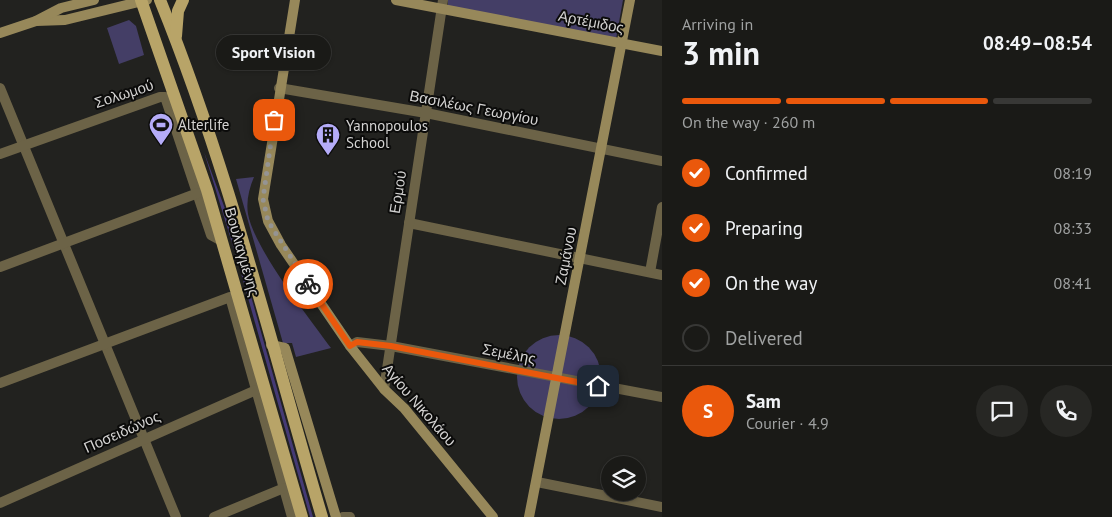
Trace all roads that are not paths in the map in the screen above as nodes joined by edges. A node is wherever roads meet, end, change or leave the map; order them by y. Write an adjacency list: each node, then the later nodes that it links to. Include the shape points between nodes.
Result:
1 (94, 0): 9 (street, via 61,8)
2 (160, 0): 11 (main road, Βουλιαγμένης)
3 (183, 0): 11 (main road, via 178,11)
4 (295, 0): 15 (street, Αγίου Νικολάου)
5 (396, 0): 8 (street, Αρτέμιδος)
6 (630, 0): 12 (street, Ζαμάνου)
7 (143, 1): 9 (street, via 65,20); 16 (main road, Βουλιαγμένης)
8 (442, 4): 12 (street, Αρτέμιδος); 17 (street, Ερμού)
9 (36, 22): 10 (street)
10 (0, 33)
11 (176, 38): 33 (main road, Βουλιαγμένης, via 196,93)
12 (621, 43): 13 (street, Αρτέμιδος); 20 (street, Ζαμάνου)
13 (662, 51)
14 (0, 88): 19 (street)
15 (279, 88): 17 (street, Βασιλέως Γεωργίου); 34 (street, Αγίου Νικολάου, via 263,199 268,221)
16 (177, 100): 18 (main road); 26 (main road, Βουλιαγμένης)
17 (426, 113): 20 (street, Βασιλέως Γεωργίου); 25 (street, Ερμού)
18 (176, 124): 19 (street, Σολωμού, via 168,100 160,97); 23 (street, Σολωμού)
19 (24, 144): 21 (street, Σολωμού); 27 (street)
20 (602, 149): 22 (street, Βασιλέως Γεωργίου); 28 (street, Ζαμάνου)
21 (0, 154)
22 (662, 161)
23 (198, 193): 26 (street, Σολωμού, via 211,235); 27 (street)
24 (662, 207): 30 (street)
25 (409, 223): 28 (street); 35 (street, Ερμού)
26 (222, 241): 41 (main road, Βουλιαγμένης)
27 (64, 242): 29 (street); 32 (street)
28 (581, 258): 30 (street); 36 (street, Ζαμάνου)
29 (0, 267)
30 (650, 272): 31 (street)
31 (662, 275)
32 (104, 344): 37 (street); 39 (street, via 230,297); 42 (street)
33 (271, 345): 51 (main road, Βουλιαγμένης); 52 (street, via 286,348)
34 (350, 346): 35 (street, Σεμέλης, via 357,342); 38 (street, Αγίου Νικολάου)
35 (391, 346): 36 (street, Σεμέλης); 38 (street, Ερμού)
36 (557, 379): 40 (street, Σεμέλης); 43 (street, Ζαμάνου)
37 (0, 383)
38 (384, 389): 55 (street, Αγίου Νικολάου, via 404,408)
39 (256, 390): 41 (street); 42 (street, Ποσειδώνος)
40 (662, 396)
41 (265, 405): 44 (street); 50 (main road, Βουλιαγμένης)
42 (143, 439): 45 (street, Ποσειδώνος); 47 (street)
43 (537, 482): 46 (street); 56 (street, Ζαμάνου)
44 (284, 488): 48 (street); 49 (street)
45 (0, 503)
46 (662, 507)
47 (176, 517)
48 (214, 517)
49 (292, 517)
50 (302, 517)
51 (322, 517)
52 (336, 517)
53 (344, 517): 54 (street)
54 (350, 517)
55 (493, 517)
56 (529, 517)

